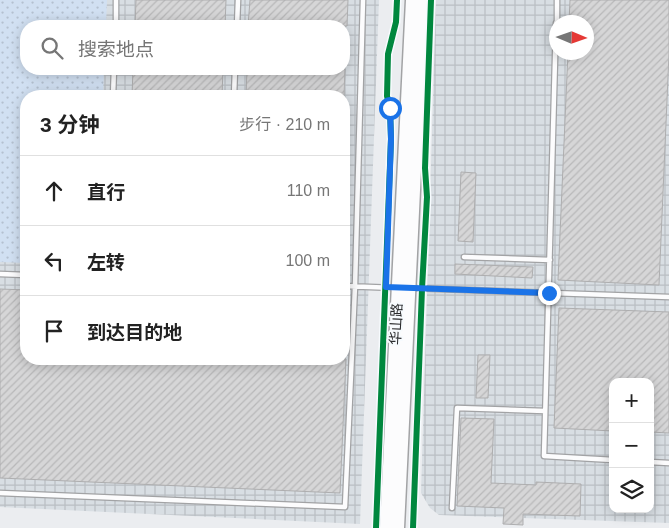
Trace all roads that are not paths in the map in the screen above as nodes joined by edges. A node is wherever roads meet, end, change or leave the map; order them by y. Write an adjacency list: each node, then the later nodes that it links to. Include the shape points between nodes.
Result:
1 (116, 0): 8 (lane)
2 (238, 0): 9 (lane)
3 (363, 0): 20 (lane)
4 (412, 0): 21 (street, 华山路)
5 (422, 0): 21 (street, 华山路)
6 (557, 0): 7 (lane)
7 (556, 15)
8 (116, 20)
9 (237, 20)
10 (555, 60): 16 (lane)
11 (114, 75): 13 (lane)
12 (235, 75): 14 (lane)
13 (114, 90)
14 (234, 90)
15 (464, 257): 16 (lane)
16 (550, 260): 22 (lane)
17 (0, 274): 18 (lane)
18 (20, 275)
19 (350, 286): 20 (lane)
20 (355, 286): 21 (lane); 28 (lane, via 345,508)
21 (404, 288): 22 (lane); 30 (street, 华山路); 31 (street, 华山路)
22 (549, 293): 23 (lane); 24 (lane)
23 (669, 297)
24 (545, 411): 25 (lane, via 544,456); 29 (lane, via 457,408)
25 (609, 460)
26 (654, 462): 27 (lane)
27 (669, 463)
28 (0, 493)
29 (452, 508)
30 (386, 528)
31 (398, 528)

